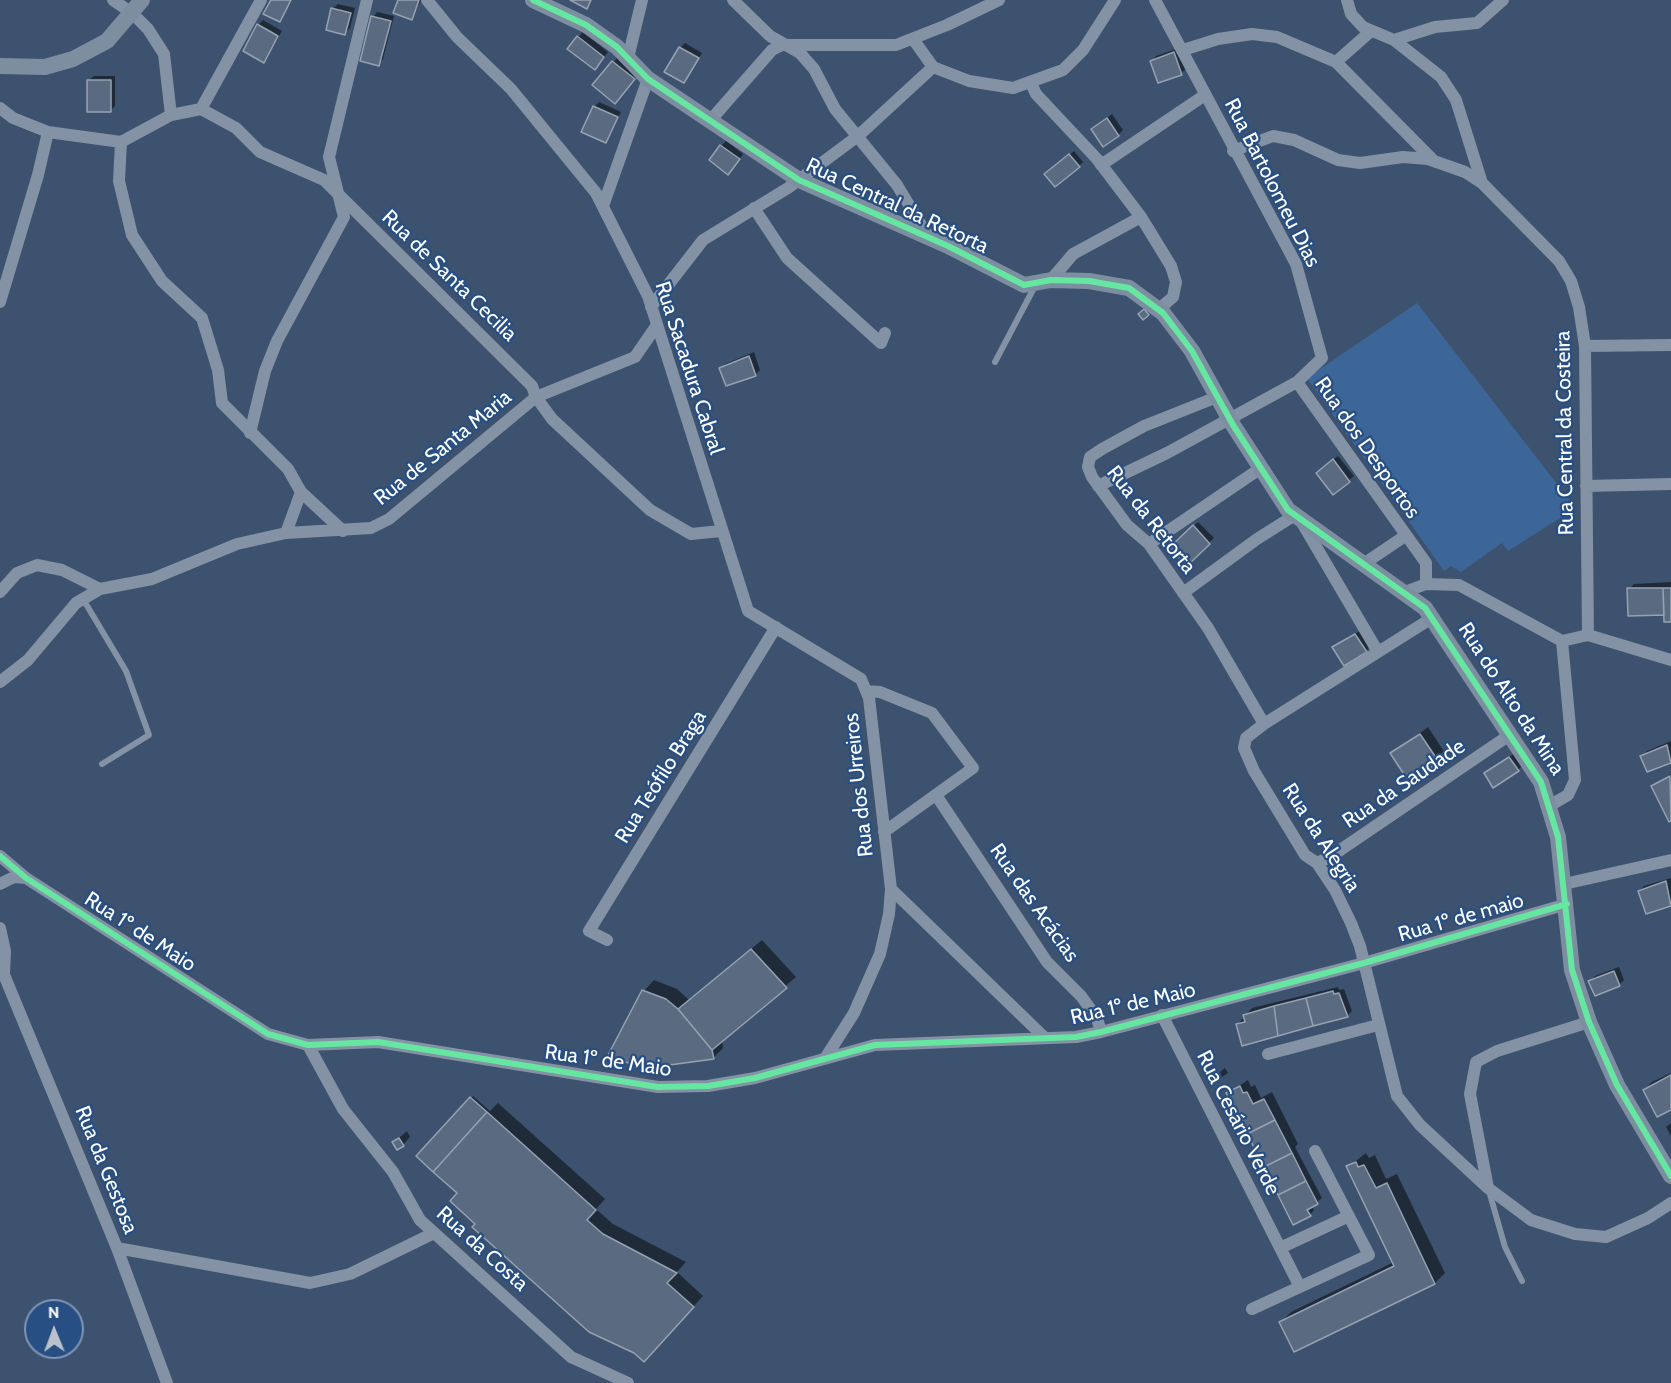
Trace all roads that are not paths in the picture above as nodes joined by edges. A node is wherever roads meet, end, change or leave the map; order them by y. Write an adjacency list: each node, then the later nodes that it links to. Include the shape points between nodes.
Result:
1 (113, 0): 13 (street)
2 (261, 0): 27 (street)
3 (367, 0): 38 (street, via 329,157)
4 (427, 0): 39 (street, Rua Sacadura Cabral, via 457,37 511,89)
5 (533, 0): 19 (street, Rua Central da Retorta, via 586,25)
6 (642, 0): 19 (street)
7 (733, 0): 17 (street)
8 (999, 0): 15 (street)
9 (1115, 0): 24 (street, via 1083,50 1063,70)
10 (1155, 0): 18 (street, Rua Bartolomeu Dias)
11 (1347, 0): 14 (street, Rua Central da Costeira, via 1351,14)
12 (1503, 0): 16 (street, via 1477,23 1435,27)
13 (137, 6): 21 (street, via 107,41 73,59 45,67); 28 (street, via 164,54)
14 (1371, 31): 16 (street, Rua Central da Costeira); 20 (street)
15 (913, 39): 17 (street, via 896,45); 22 (street)
16 (1394, 40): 37 (street, Rua Central da Costeira, via 1441,77 1456,100)
17 (782, 45): 29 (street, via 772,50); 31 (street, via 800,53 814,69 835,109)
18 (1183, 50): 20 (street, via 1252,34 1277,37); 25 (street, Rua Bartolomeu Dias)
19 (628, 58): 23 (street, Rua Central da Retorta)
20 (1336, 62): 34 (street)
21 (0, 66)
22 (933, 67): 24 (street, via 969,81 1013,88); 31 (street)
23 (648, 79): 29 (street, Rua Central da Retorta); 39 (street)
24 (1031, 83): 35 (street, via 1036,94)
25 (1205, 95): 33 (street, Rua Bartolomeu Dias); 35 (street)
26 (0, 108): 30 (street, via 13,118)
27 (201, 109): 28 (street); 38 (street, Rua de Santa Cecilia, via 236,128 260,152 324,180)
28 (171, 115): 32 (street)
29 (710, 122): 36 (street, Rua Central da Retorta)
30 (48, 132): 32 (street); 44 (street)
31 (858, 136): 36 (street); 42 (street, via 897,185)
32 (121, 142): 56 (street, via 119,182 132,235 162,281 202,318 218,370 222,403)
33 (1233, 151): 34 (street, via 1273,136 1294,140 1338,160); 52 (street, Rua Bartolomeu Dias, via 1296,264 1322,358)
34 (1434, 160): 37 (street)
35 (1101, 165): 41 (street)
36 (799, 180): 40 (street); 42 (street, Rua Central da Retorta)
37 (1482, 183): 50 (street, Rua Central da Costeira, via 1559,261 1571,281)
38 (338, 195): 54 (street, Rua de Santa Cecilia, via 495,348 532,386); 56 (street, via 344,217 277,341)
39 (603, 206): 45 (street, Rua Sacadura Cabral)
40 (754, 208): 45 (street, via 703,240); 48 (street, via 787,258 881,343)
41 (1141, 217): 43 (street, via 1073,254); 46 (street, via 1171,266 1176,282 1173,297)
42 (929, 238): 43 (street, Rua Central da Retorta, via 1023,285)
43 (1043, 281): 46 (street, Rua Central da Retorta, via 1089,280 1129,288); 51 (lane)
44 (1, 299)
45 (651, 307): 47 (street, Rua Sacadura Cabral)
46 (1159, 309): 53 (street, Rua Central da Retorta, via 1192,351)
47 (657, 325): 54 (street, Rua de Santa Maria, via 635,357); 64 (street, Rua Sacadura Cabral)
48 (885, 333)
49 (1671, 345): 50 (street)
50 (1586, 346): 60 (street, Rua Central da Costeira)
51 (995, 362)
52 (1297, 382): 55 (street); 66 (street, Rua dos Desportos)
53 (1217, 396): 55 (street, Rua Central da Retorta); 59 (street, Rua da Retorta, via 1144,426 1090,457 1088,467)
54 (536, 397): 63 (street, Rua de Santa Maria, via 389,519 372,528); 64 (street, Rua de Santa Cecilia, via 552,419 650,510 691,534)
55 (1229, 419): 57 (street, Rua Central da Retorta); 59 (street)
56 (250, 433): 61 (street, via 288,469)
57 (1261, 468): 62 (street, Rua Central da Retorta, via 1288,510); 67 (street)
58 (1671, 484): 60 (street)
59 (1098, 486): 67 (street, Rua da Retorta, via 1127,525)
60 (1586, 486): 77 (street, Rua Central da Costeira)
61 (301, 492): 63 (street); 65 (street)
62 (1297, 517): 68 (street, Rua Central da Retorta); 72 (street, via 1257,538); 79 (street, Rua Central da Retorta)
63 (343, 531): 65 (street, Rua de Santa Maria)
64 (722, 531): 76 (street, Rua dos Urreiros, via 748,611)
65 (286, 534): 70 (street, Rua de Santa Maria, via 237,544 152,579)
66 (1405, 536): 68 (street, Rua dos Desportos); 69 (street, Rua dos Desportos, via 1426,563)
67 (1149, 544): 72 (street, Rua da Retorta)
68 (1362, 565): 73 (street, Rua Central da Retorta)
69 (1426, 584): 73 (street); 78 (street, via 1459,585)
70 (100, 589): 71 (street, via 63,570 37,565 17,573); 74 (street, Rua de Santa Maria)
71 (0, 592)
72 (1183, 592): 83 (street, Rua da Retorta)
73 (1402, 593): 75 (street, Rua Central da Retorta, via 1425,608)
74 (83, 599): 81 (street, Rua de Santa Maria, via 28,660); 85 (lane, via 126,671 149,735)
75 (1432, 618): 79 (street, Rua da Alegria); 84 (street, Rua do Alto da Mina)
76 (776, 627): 82 (street, Rua dos Urreiros, via 861,680); 98 (street, Rua Teófilo Braga, via 590,931)
77 (1588, 635): 78 (street); 80 (street)
78 (1562, 641): 87 (street, via 1575,780 1568,795)
79 (1378, 652): 83 (street, Rua da Alegria)
80 (1671, 660)
81 (0, 682)
82 (866, 691): 86 (street, via 880,692 932,713 973,768); 88 (street, Rua dos Urreiros)
83 (1264, 724): 91 (street, Rua da Alegria, via 1246,738 1244,748 1305,855)
84 (1511, 734): 87 (street, Rua do Alto da Mina, via 1541,782); 91 (street, Rua da Saudade)
85 (102, 764)
86 (936, 795): 88 (street); 104 (street, Rua das Acácias, via 1047,962 1097,1018)
87 (1549, 806): 94 (street, Rua do Alto da Mina, via 1558,837)
88 (884, 832): 95 (street, Rua dos Urreiros)
89 (0, 856): 92 (street)
90 (1671, 860): 94 (street)
91 (1317, 863): 99 (street, Rua da Alegria, via 1351,922)
92 (26, 878): 93 (street, via 14,877); 106 (street, Rua 1º de Maio, via 268,1034)
93 (0, 884)
94 (1563, 884): 96 (street, Rua do Alto da Mina)
95 (891, 889): 105 (street); 108 (street, Rua dos Urreiros, via 880,954 854,1014)
96 (1566, 904): 99 (street, Rua 1º de maio); 102 (street, Rua do Alto da Mina, via 1572,970)
97 (0, 928): 100 (street, Rua da Gestosa, via 5,951)
98 (607, 940)
99 (1364, 963): 101 (street, Rua 1º de Maio); 103 (street, Rua da Alegria)
100 (1, 970): 115 (street, Rua da Gestosa)
101 (1162, 1015): 104 (street, Rua 1º de Maio); 116 (street, Rua Cesário Verde)
102 (1589, 1022): 110 (street, Rua do Alto da Mina, via 1617,1085); 111 (street, via 1476,1062 1470,1094)
103 (1378, 1025): 107 (street); 111 (street, Rua da Alegria, via 1397,1096 1420,1125)
104 (1101, 1032): 105 (street, Rua 1º de Maio)
105 (1045, 1038): 108 (street, Rua 1º de Maio, via 875,1045)
106 (308, 1045): 108 (street, Rua 1º de Maio, via 378,1042 658,1087 708,1086 755,1078); 114 (street, Rua da Costa, via 343,1109 393,1172 420,1220)
107 (1268, 1054)
108 (826, 1057)
109 (1315, 1151): 113 (street)
110 (1671, 1176)
111 (1488, 1188): 112 (street, Rua da Alegria, via 1531,1220 1606,1237); 117 (lane, via 1505,1246)
112 (1671, 1203)
113 (1349, 1216): 116 (street); 118 (street, via 1369,1255)
114 (434, 1233): 115 (street, via 350,1274 310,1283); 121 (street, Rua da Costa, via 571,1357)
115 (117, 1248): 120 (street, Rua da Gestosa)
116 (1280, 1248): 118 (street, Rua Cesário Verde)
117 (1522, 1281)
118 (1300, 1287): 119 (street)
119 (1252, 1309)
120 (167, 1383)
121 (628, 1383)

